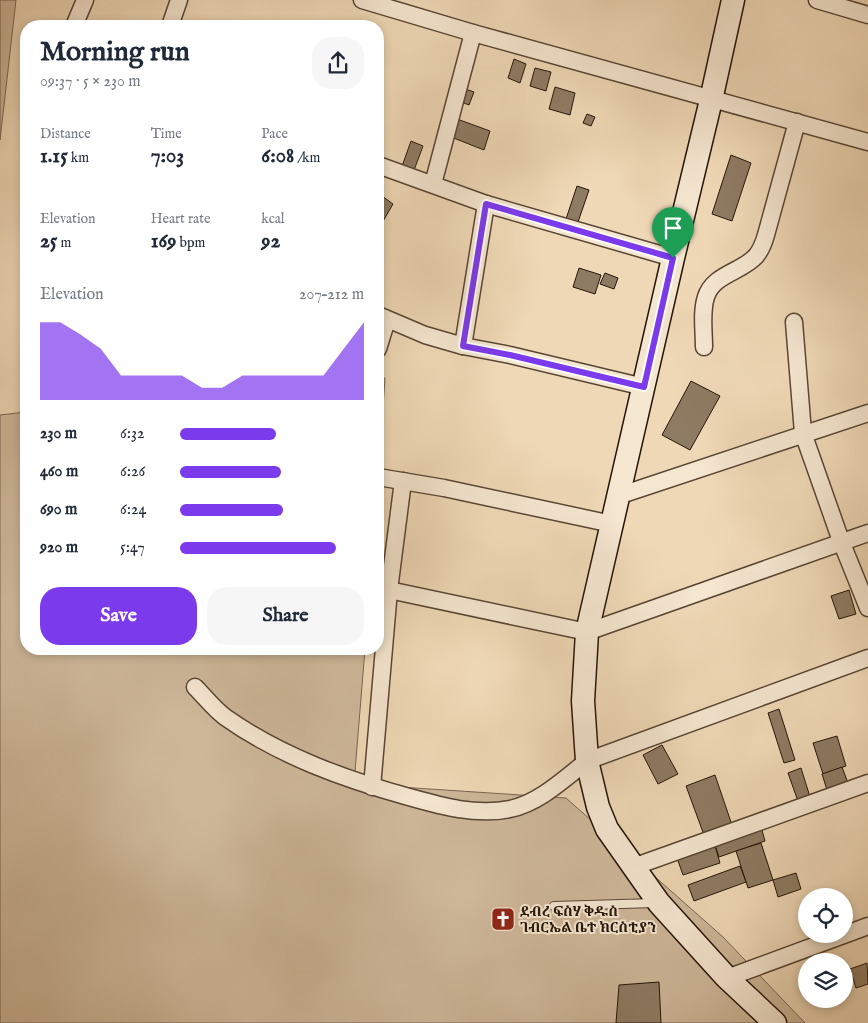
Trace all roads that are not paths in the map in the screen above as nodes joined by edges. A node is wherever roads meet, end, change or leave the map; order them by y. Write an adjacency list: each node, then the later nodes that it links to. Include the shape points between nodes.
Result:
1 (85, 0): 8 (street)
2 (179, 0): 9 (street)
3 (362, 0): 6 (street)
4 (733, 0): 11 (main road)
5 (817, 0): 7 (street)
6 (383, 3): 10 (street)
7 (868, 15)
8 (77, 20)
9 (172, 20)
10 (473, 33): 11 (street); 15 (street)
11 (711, 100): 12 (street); 17 (main road)
12 (797, 122): 13 (street); 21 (street, via 760,250 748,262 716,281 706,295)
13 (868, 142)
14 (384, 167): 15 (street)
15 (433, 184): 16 (street)
16 (486, 204): 17 (street); 20 (street)
17 (673, 258): 22 (main road)
18 (384, 318): 20 (street)
19 (794, 322): 24 (street)
20 (463, 346): 22 (street)
21 (704, 347)
22 (644, 387): 27 (main road)
23 (868, 413): 24 (street)
24 (803, 433): 27 (street); 30 (street)
25 (384, 478): 26 (street)
26 (403, 481): 28 (street); 31 (street)
27 (618, 496): 28 (main road)
28 (612, 524): 33 (main road)
29 (868, 533): 30 (street)
30 (841, 542): 32 (street); 33 (street)
31 (389, 590): 33 (street); 34 (street)
32 (868, 608)
33 (587, 632): 38 (main road, via 583,701)
34 (384, 648)
35 (383, 655): 40 (street)
36 (868, 658): 38 (street)
37 (195, 687): 40 (street, via 223,715 284,752)
38 (586, 761): 40 (street, via 554,787 511,809 485,812 443,806); 41 (main road, via 607,829)
39 (868, 783): 41 (street)
40 (372, 787)
41 (633, 868): 42 (main road)
42 (659, 903): 43 (lane); 45 (main road)
43 (554, 906)
44 (868, 926): 45 (street)
45 (727, 978): 46 (main road)
46 (775, 1023)

